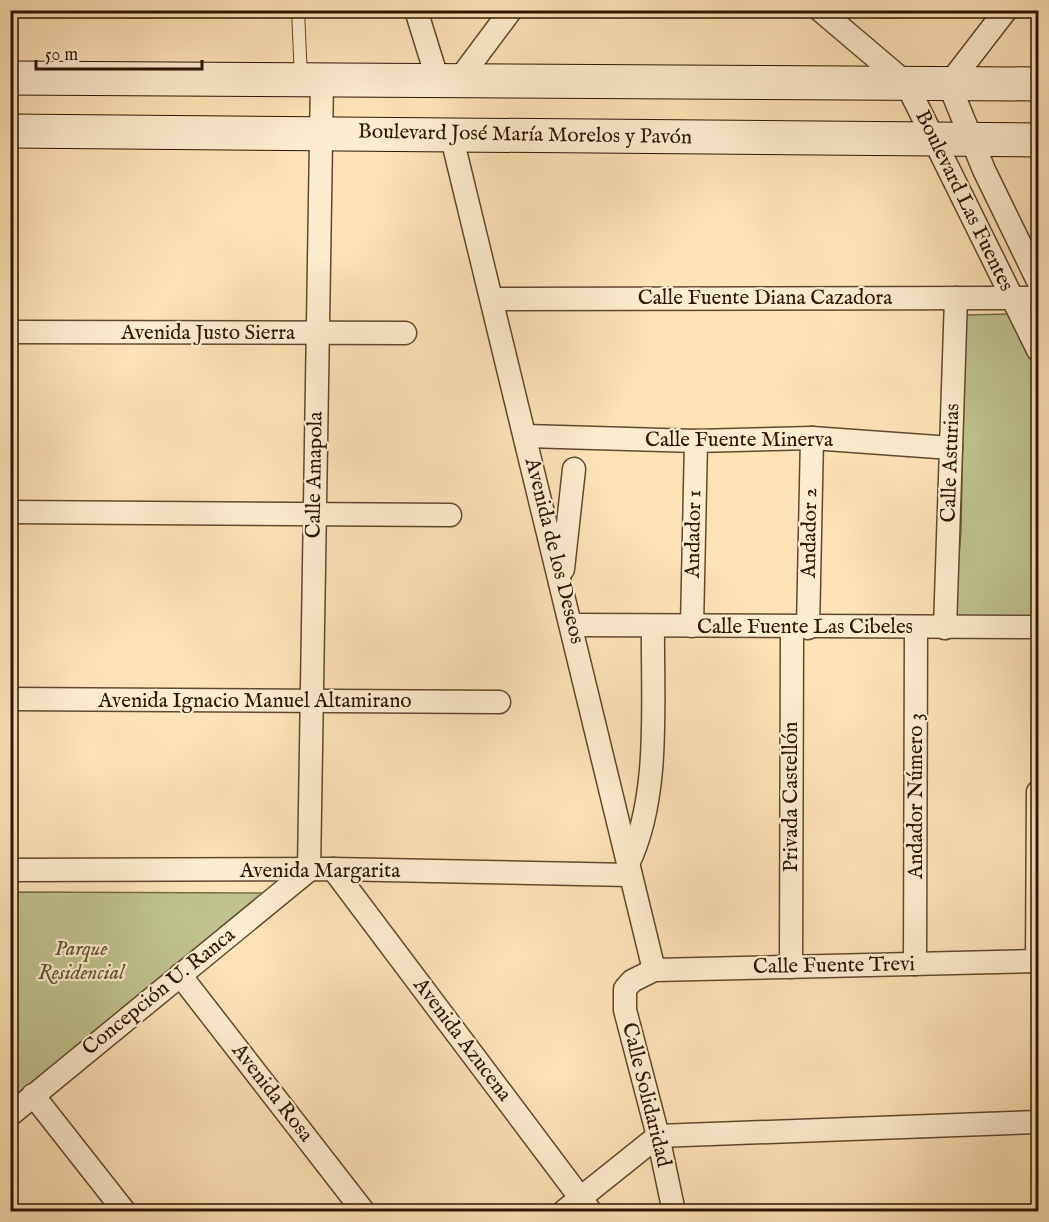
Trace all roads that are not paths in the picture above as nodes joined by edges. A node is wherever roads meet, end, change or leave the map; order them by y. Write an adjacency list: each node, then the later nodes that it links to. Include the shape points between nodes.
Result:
1 (298, 10): 7 (lane)
2 (416, 10): 8 (street)
3 (511, 10): 8 (street)
4 (1006, 10): 10 (street)
5 (821, 11): 9 (street)
6 (10, 78): 7 (main road)
7 (312, 80): 8 (main road); 13 (street, Calle Amapola)
8 (448, 81): 9 (main road)
9 (906, 83): 10 (main road); 16 (street, Boulevard Las Fuentes)
10 (949, 84): 11 (main road); 17 (street, Boulevard Las Fuentes)
11 (1038, 84)
12 (10, 131): 13 (main road, Boulevard José María Morelos y Pavón)
13 (321, 132): 14 (main road, Boulevard José María Morelos y Pavón); 24 (street, Calle Amapola)
14 (451, 134): 16 (main road, Boulevard José María Morelos y Pavón); 22 (street, Avenida de los Deseos)
15 (1038, 140): 17 (main road, Boulevard José María Morelos y Pavón)
16 (934, 141): 17 (main road, Boulevard José María Morelos y Pavón); 20 (street, Boulevard Las Fuentes)
17 (972, 141): 18 (street, Boulevard Las Fuentes)
18 (1038, 281)
19 (956, 298): 20 (street, Calle Fuente Diana Cazadora); 22 (street, Calle Fuente Diana Cazadora); 30 (street, Calle Asturias)
20 (1012, 298): 21 (street, Calle Fuente Diana Cazadora); 26 (street, Boulevard Las Fuentes)
21 (1038, 298)
22 (492, 299): 27 (street, Avenida de los Deseos)
23 (10, 332): 24 (street, Avenida Justo Sierra)
24 (317, 333): 25 (street, Avenida Justo Sierra); 33 (street, Calle Amapola)
25 (405, 333)
26 (1038, 350)
27 (526, 436): 29 (street, Calle Fuente Minerva); 35 (street, Avenida de los Deseos)
28 (812, 438): 29 (street, Calle Fuente Minerva); 30 (street, Calle Fuente Minerva); 40 (street, Andador 2)
29 (696, 441): 38 (street, Andador 1)
30 (951, 448): 42 (street, Calle Asturias)
31 (574, 469): 35 (street)
32 (10, 512): 33 (street)
33 (314, 514): 34 (street); 44 (street, Calle Amapola)
34 (450, 515)
35 (561, 586): 36 (street, Avenida de los Deseos)
36 (572, 625): 37 (street, Calle Fuente Las Cibeles); 50 (street, Avenida de los Deseos)
37 (653, 626): 38 (street, Calle Fuente Las Cibeles); 50 (street, via 649,795)
38 (692, 626): 40 (street, Calle Fuente Las Cibeles)
39 (1038, 627): 42 (street, Calle Fuente Las Cibeles)
40 (800, 628): 41 (street, Calle Fuente Las Cibeles); 53 (street, Privada Castellón)
41 (916, 628): 42 (street, Calle Fuente Las Cibeles); 52 (street, Andador Número 3)
42 (945, 628)
43 (10, 699): 44 (street, Avenida Ignacio Manuel Altamirano)
44 (310, 702): 45 (street, Avenida Ignacio Manuel Altamirano); 49 (street, Calle Amapola)
45 (499, 702)
46 (1038, 792): 51 (street)
47 (333, 869): 49 (street, Avenida Margarita); 50 (street, Avenida Margarita); 61 (street, Avenida Azucena)
48 (10, 870): 49 (street, Avenida Margarita)
49 (309, 870): 55 (street, Concepción U. Ranca)
50 (629, 870): 54 (street, Avenida de los Deseos)
51 (1038, 961): 52 (street, Calle Fuente Trevi)
52 (915, 964): 53 (street, Calle Fuente Trevi)
53 (791, 967): 54 (street, Calle Fuente Trevi)
54 (654, 970): 56 (street, Calle Fuente Trevi)
55 (180, 975): 57 (street, Concepción U. Ranca); 63 (street, Avenida Rosa)
56 (632, 981): 60 (street, Calle Solidaridad, via 625,989 625,1010)
57 (33, 1095): 58 (street, Concepción U. Ranca); 62 (street)
58 (10, 1115)
59 (1038, 1122): 60 (street)
60 (658, 1136): 61 (street); 64 (street, Calle Solidaridad)
61 (578, 1207)
62 (125, 1212)
63 (364, 1212)
64 (674, 1212)

